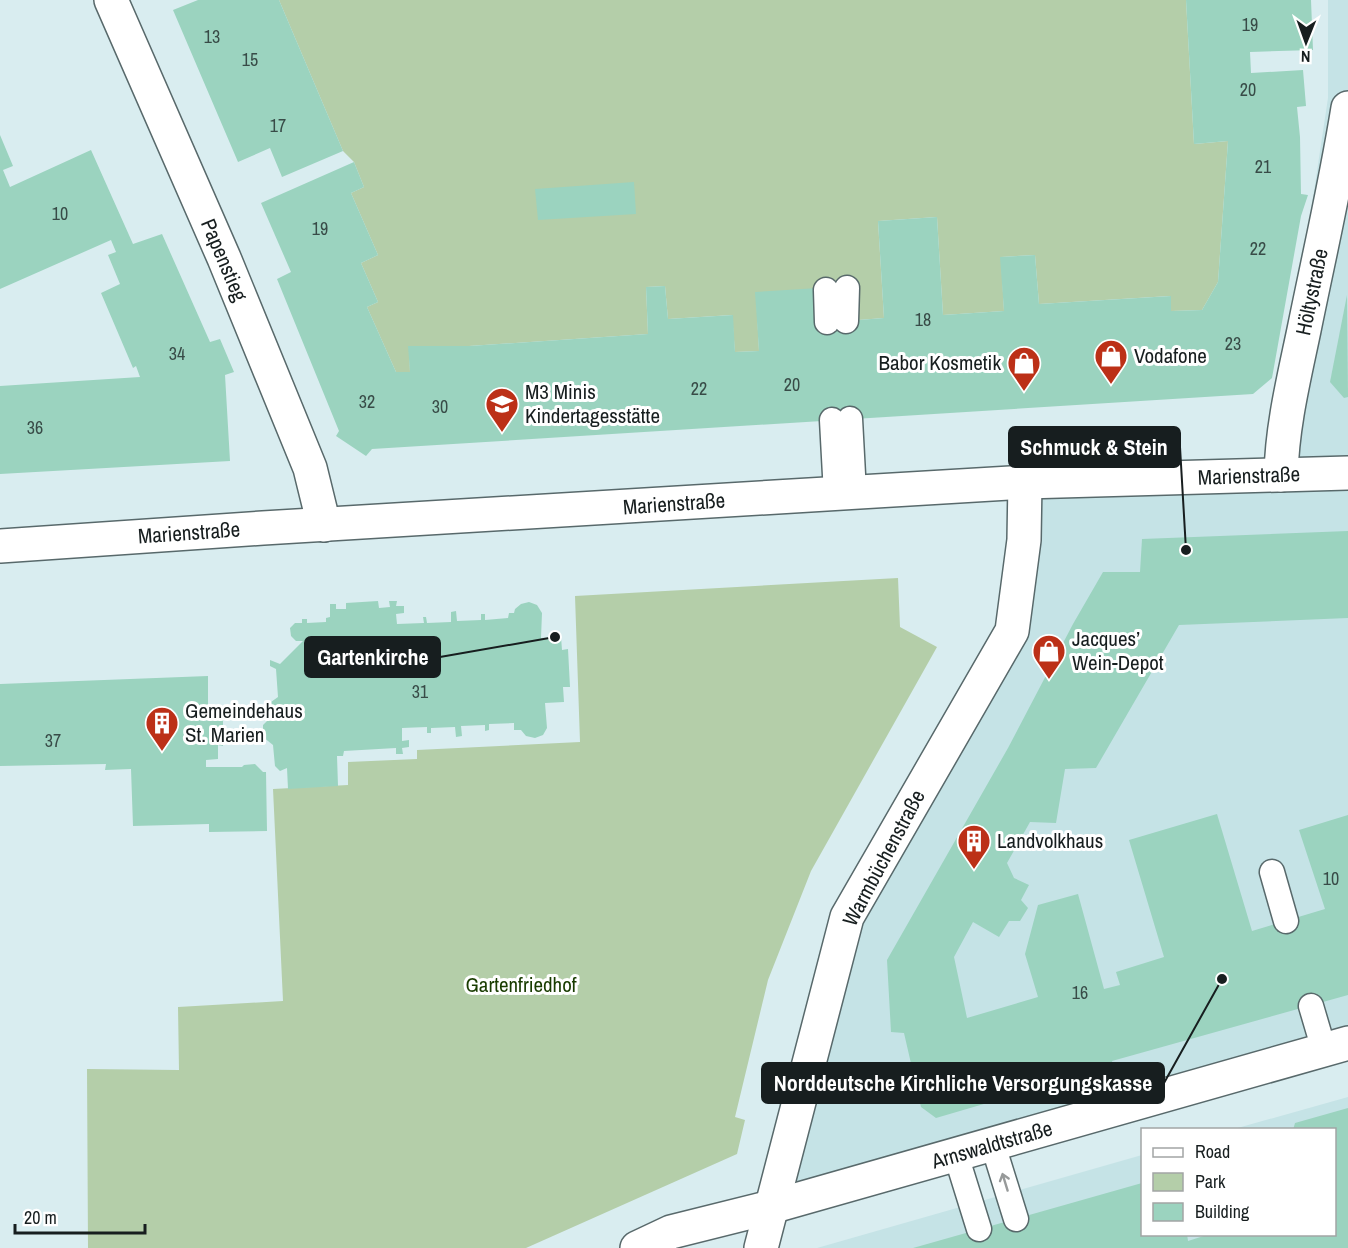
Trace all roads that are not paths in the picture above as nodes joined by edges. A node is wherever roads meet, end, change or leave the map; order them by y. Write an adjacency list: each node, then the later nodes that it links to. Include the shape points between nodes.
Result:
1 (111, 0): 10 (street, Papenstieg, via 224,258 310,468)
2 (1348, 108): 7 (street, Höltystraße, via 1281,447)
3 (837, 289): 4 (lane)
4 (837, 322)
5 (841, 419): 9 (lane)
6 (1348, 473): 7 (street, Marienstraße)
7 (1281, 475): 8 (street, Marienstraße)
8 (1025, 482): 9 (street, Marienstraße); 18 (street, Warmbüchenstraße, via 1024,540 1012,631 847,918)
9 (845, 494): 10 (street, Marienstraße)
10 (324, 525): 11 (street, Marienstraße)
11 (0, 546)
12 (1272, 872): 13 (lane)
13 (1286, 921)
14 (1311, 1006): 15 (lane)
15 (1336, 1047): 16 (street, Arnswaldtstraße)
16 (993, 1145): 17 (street, Arnswaldtstraße); 19 (lane, one-way to 16)
17 (956, 1155): 18 (street, Arnswaldtstraße); 20 (lane)
18 (771, 1207): 21 (street, Arnswaldtstraße, via 671,1232); 22 (street, Warmbüchenstraße)
19 (1016, 1219)
20 (979, 1229)
21 (637, 1248)
22 (761, 1248)

